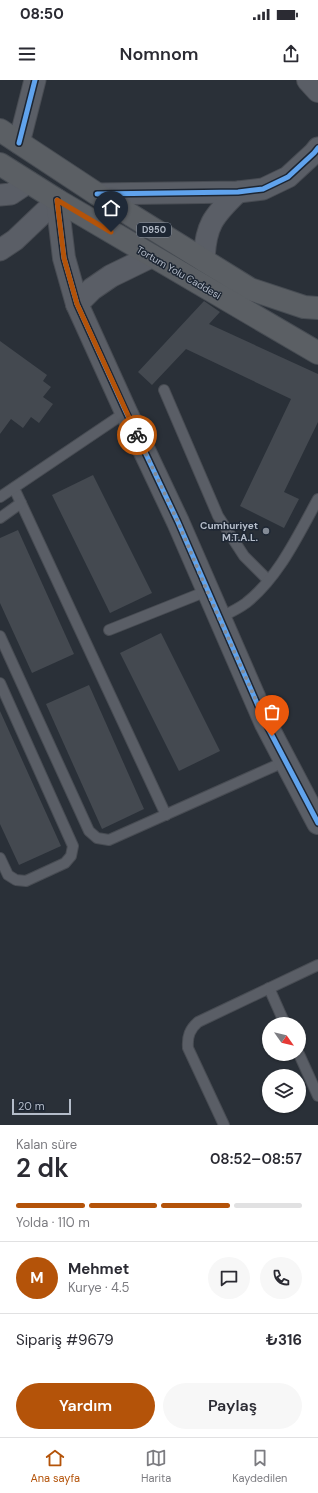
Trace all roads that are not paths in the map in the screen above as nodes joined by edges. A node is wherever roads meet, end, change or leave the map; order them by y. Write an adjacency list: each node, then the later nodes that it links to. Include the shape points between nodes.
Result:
1 (36, 80): 5 (street)
2 (308, 80): 3 (street)
3 (318, 91)
4 (0, 130): 5 (highway, D950)
5 (19, 144): 10 (highway, D950)
6 (318, 148): 9 (street, via 288,177 263,190)
7 (0, 164): 8 (highway, Tortum Yolu Caddesi)
8 (29, 182): 11 (street, via 11,194); 12 (highway, Tortum Yolu Caddesi)
9 (238, 192): 10 (street); 15 (street, via 221,209 207,232)
10 (97, 194): 15 (highway, D950)
11 (0, 195)
12 (57, 200): 13 (street, via 15,240); 14 (highway, Tortum Yolu Caddesi); 16 (street, via 64,258)
13 (0, 250)
14 (152, 256): 16 (street, via 111,276 92,289); 18 (highway, Tortum Yolu Caddesi)
15 (204, 262): 17 (highway, D950, via 250,289 304,307)
16 (77, 304): 20 (street)
17 (318, 308)
18 (318, 353)
19 (164, 390): 26 (lane, via 218,516 244,556)
20 (126, 412): 21 (lane); 27 (street, via 178,522)
21 (14, 488): 22 (lane); 24 (lane)
22 (0, 497)
23 (318, 499): 26 (lane, via 279,567)
24 (21, 503): 25 (lane); 33 (lane)
25 (0, 518)
26 (268, 580): 28 (lane, via 246,603)
27 (207, 591): 28 (street); 29 (lane)
28 (219, 618): 32 (street, via 266,724)
29 (109, 630)
30 (0, 636): 33 (lane, via 92,835 109,840)
31 (0, 683): 35 (lane, via 73,846 71,856 65,863 26,881 16,880 8,875)
32 (286, 761): 33 (lane); 34 (street)
33 (166, 816)
34 (318, 823)
35 (0, 858)
36 (318, 964): 37 (lane)
37 (269, 988): 38 (lane); 41 (lane, via 198,1022 189,1033 188,1048)
38 (282, 1017)
39 (302, 1061): 40 (lane)
40 (318, 1096)
41 (224, 1125)

